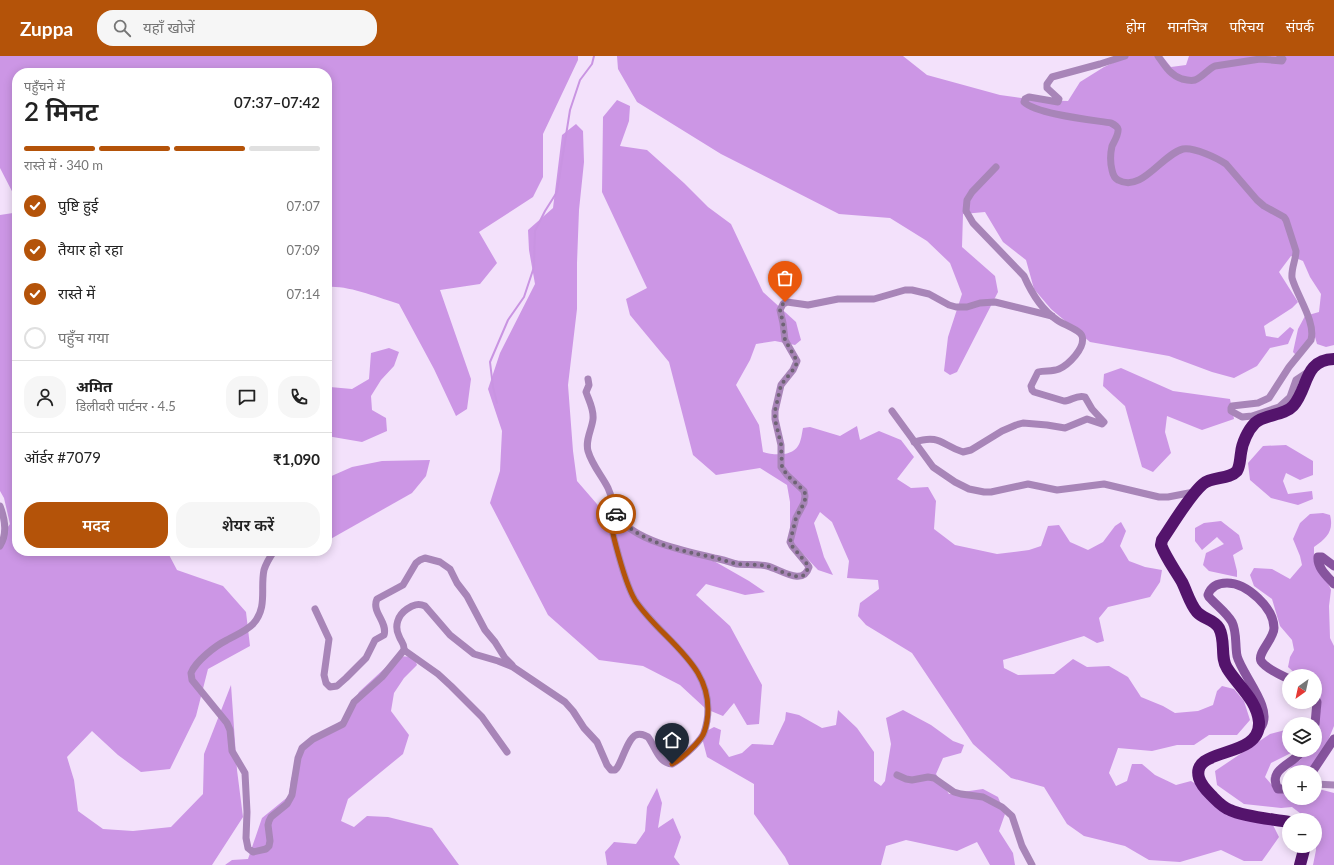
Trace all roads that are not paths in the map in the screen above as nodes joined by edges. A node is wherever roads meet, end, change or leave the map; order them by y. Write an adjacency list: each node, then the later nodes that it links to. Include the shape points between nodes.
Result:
1 (1125, 56): 7 (street, via 1052,77 1047,88 1059,100 1058,102 1029,98 1024,102 1052,113 1116,126 1118,132 1112,146 1110,163 1112,174 1119,181 1134,183 1143,179 1173,154 1184,149 1194,149 1221,160 1257,200 1284,217 1296,250 1292,278 1311,326 1311,340 1269,398 1258,403 1232,406 1231,411 1242,417 1279,407 1290,397 1296,380)
2 (1158, 56): 3 (street, via 1175,76 1190,80 1195,80 1212,67 1260,59 1282,61)
3 (1280, 56)
4 (996, 167): 5 (street, via 972,192 967,200 966,211 973,223 1024,276 1028,287)
5 (1052, 316): 10 (street, via 1080,333 1083,337 1082,343 1074,357 1062,368 1038,372 1031,386 1032,390 1064,401 1085,397 1104,423 1087,419 1065,428 1023,423 963,452 936,439); 13 (street, via 995,302 956,308 928,294 912,290 862,300 838,299 808,305 787,302 783,304 780,310 785,340 797,361 781,385 775,420 781,444 782,467 806,496 796,518 790,542 807,564 806,574 802,576 792,576 767,566 737,564 672,548 633,531)
6 (1334, 359): 7 (highway, via 1316,364)
7 (1310, 371): 11 (highway, via 1297,401 1290,409 1256,422 1252,427 1243,443 1236,471 1232,475 1209,480)
8 (588, 379): 13 (street, via 586,392 592,406 593,418 587,450 608,489)
9 (892, 411): 10 (street)
10 (914, 442): 11 (street, via 933,467 962,486 977,491 991,492 1028,484 1057,490 1104,484 1159,497)
11 (1196, 491): 22 (highway, via 1161,545 1195,609 1218,625 1222,635 1224,664 1255,707 1259,722)
12 (0, 506): 14 (street, via 5,533)
13 (616, 514): 20 (street, via 612,526 618,555 634,599 701,676 708,698 706,727 701,739 675,763 669,764 659,756 648,737 636,735 630,740 617,768 611,770 600,747 571,708)
14 (0, 546)
15 (272, 556): 19 (street, via 264,571 263,602 256,619 244,631 212,650 191,673 194,682 229,726 232,751 245,772 246,841 250,850 255,852 266,849 270,843 268,825 271,817 287,804 292,795 302,748 313,739 344,724 354,702 382,676)
16 (1334, 566): 17 (street, via 1318,557 1320,567)
17 (1334, 584)
18 (315, 609): 20 (street, via 329,639 324,679 328,685 335,687 366,658 375,640 384,635 385,629 376,607 377,599 403,585 420,560 425,558 440,562 450,569 485,630)
19 (404, 650): 20 (street, via 398,634 398,619 411,606 421,604 450,635 474,654); 24 (street, via 452,686 485,721)
20 (513, 667)
21 (1282, 675): 22 (street, via 1268,667 1260,658 1274,628 1273,617 1268,608 1252,594 1236,585 1220,584 1211,589 1209,597 1233,624 1240,664 1262,708 1264,720)
22 (1258, 730): 33 (highway, via 1256,737 1248,743 1204,761 1199,768 1199,777 1204,788 1229,810)
23 (1334, 739): 27 (street)
24 (507, 752)
25 (1297, 757): 26 (street)
26 (1284, 765)
27 (1317, 765)
28 (1282, 768): 32 (street, via 1277,775 1276,785 1278,790)
29 (897, 775): 35 (street, via 912,780 934,778 954,792 983,797 1002,807 1012,816 1022,846)
30 (1322, 784): 31 (street)
31 (1334, 785)
32 (1282, 790)
33 (1282, 821)
34 (1303, 853): 36 (highway)
35 (1032, 865)
36 (1300, 865)

